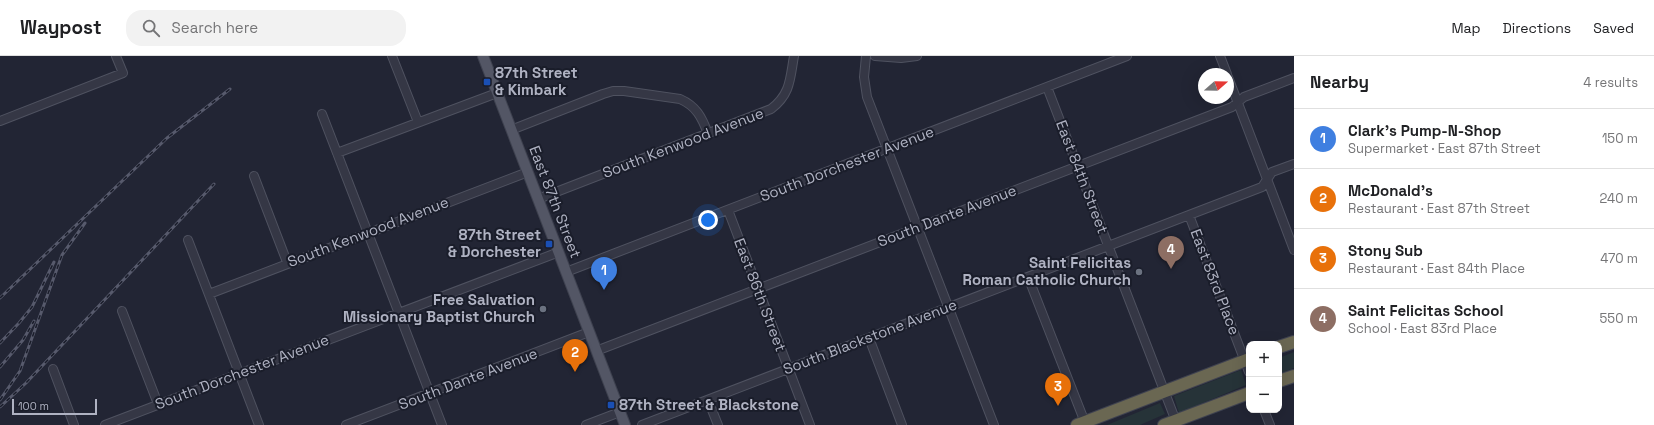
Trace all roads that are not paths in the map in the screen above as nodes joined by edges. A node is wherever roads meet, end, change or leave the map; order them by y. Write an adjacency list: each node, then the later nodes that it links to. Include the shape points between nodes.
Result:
1 (116, 56): 17 (street, via 123,73)
2 (392, 56): 18 (street)
3 (794, 56): 20 (street, South Kenwood Avenue, via 789,85 783,99 777,105)
4 (866, 56): 21 (street, via 864,77 867,97)
5 (875, 56): 6 (street)
6 (917, 56)
7 (1127, 56): 12 (street, South Dorchester Avenue)
8 (1220, 56): 10 (street)
9 (486, 57): 13 (main road, East 87th Street)
10 (1225, 68)
11 (1294, 78): 15 (street, South Dante Avenue, via 1244,97)
12 (1047, 87): 21 (street, South Dorchester Avenue); 24 (street, East 84th Street)
13 (497, 92): 18 (street); 19 (main road, East 87th Street)
14 (1234, 92): 15 (street)
15 (1238, 102): 24 (street, South Dante Avenue, via 1232,108); 27 (street)
16 (322, 114): 22 (street)
17 (0, 121)
18 (418, 122): 22 (street)
19 (511, 130): 20 (street, via 602,94 624,90 687,102 698,112); 25 (main road, East 87th Street)
20 (708, 134): 28 (street, South Kenwood Avenue)
21 (887, 148): 29 (street, South Dorchester Avenue); 31 (street)
22 (337, 153): 32 (street)
23 (1294, 164): 27 (street, South Blackstone Avenue, via 1272,172)
24 (1078, 166): 31 (street, South Dante Avenue); 34 (street, East 84th Street)
25 (528, 172): 28 (main road, East 87th Street); 32 (street, South Kenwood Avenue)
26 (254, 176): 37 (street)
27 (1267, 180): 30 (street, South Blackstone Avenue, via 1262,187); 35 (street)
28 (538, 199): 36 (main road, East 87th Street)
29 (728, 210): 38 (street, South Dorchester Avenue); 40 (street, East 86th Street)
30 (1189, 215): 34 (street, South Blackstone Avenue); 50 (street, East 83rd Place)
31 (918, 227): 40 (street, South Dante Avenue); 42 (street)
32 (368, 232): 37 (street, South Kenwood Avenue); 44 (street)
33 (188, 240): 41 (street)
34 (1109, 246): 39 (street, South Blackstone Avenue); 57 (street, East 84th Street)
35 (1294, 250)
36 (559, 252): 38 (main road, East 87th Street); 44 (street, South Dorchester Avenue)
37 (287, 262): 41 (street, South Kenwood Avenue)
38 (566, 272): 45 (main road, East 87th Street)
39 (1028, 277): 42 (street, South Blackstone Avenue); 65 (street)
40 (758, 290): 49 (street, South Dante Avenue); 53 (street, East 86th Street)
41 (209, 294): 54 (street)
42 (948, 308): 46 (street, South Blackstone Avenue); 77 (street)
43 (122, 311): 61 (street)
44 (399, 313): 54 (street, South Dorchester Avenue); 58 (street)
45 (589, 332): 49 (main road, East 87th Street); 58 (street, South Dante Avenue)
46 (869, 338): 53 (street, South Blackstone Avenue); 76 (street)
47 (1294, 342): 48 (highway)
48 (1282, 347)
49 (596, 351): 62 (main road, East 87th Street)
50 (1246, 359)
51 (1246, 365): 57 (highway)
52 (53, 369): 66 (street)
53 (788, 369): 60 (street, South Blackstone Avenue); 75 (street, East 86th Street)
54 (239, 373): 61 (street, South Dorchester Avenue); 68 (street)
55 (1294, 376): 56 (highway)
56 (1282, 380)
57 (1165, 391): 64 (street, East 84th Street); 65 (highway)
58 (430, 393): 69 (street, South Dante Avenue); 70 (street)
59 (1246, 394): 64 (highway)
60 (708, 400): 73 (street, South Blackstone Avenue); 74 (street)
61 (158, 404): 67 (street, South Dorchester Avenue)
62 (620, 412): 71 (street); 72 (main road, East 87th Street)
63 (1265, 413): 79 (street)
64 (1177, 423): 78 (highway)
65 (1082, 424)
66 (74, 425)
67 (105, 425)
68 (259, 425)
69 (346, 425)
70 (442, 425)
71 (586, 425)
72 (625, 425)
73 (642, 425)
74 (718, 425)
75 (810, 425)
76 (902, 425)
77 (994, 425)
78 (1164, 425)
79 (1270, 425)

